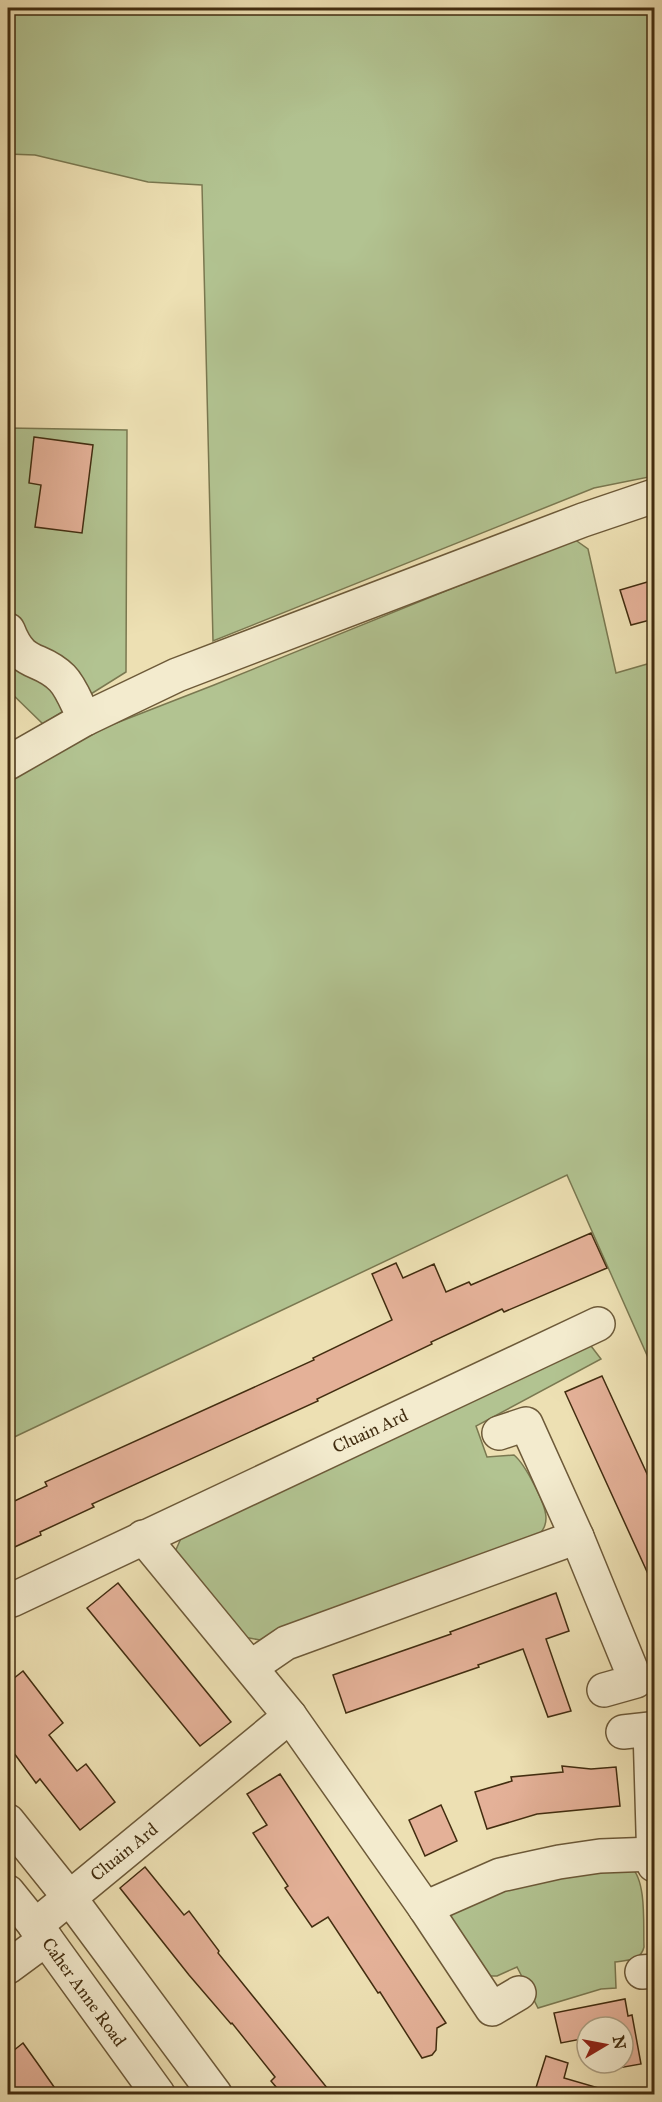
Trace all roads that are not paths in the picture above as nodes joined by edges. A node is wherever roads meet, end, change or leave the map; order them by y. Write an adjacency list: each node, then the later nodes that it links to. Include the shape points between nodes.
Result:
1 (654, 496): 3 (street, via 177,675)
2 (8, 630): 3 (street, via 22,655 63,679)
3 (85, 719): 4 (street)
4 (8, 763)
5 (598, 1324): 7 (street, Cluain Ard)
6 (499, 1433): 8 (street, via 526,1424)
7 (143, 1537): 9 (street, Cluain Ard); 10 (street)
8 (577, 1537): 10 (street, via 286,1643); 11 (street, via 636,1681)
9 (12, 1600)
10 (252, 1667): 12 (street)
11 (604, 1690)
12 (290, 1716): 18 (street, Cluain Ard); 19 (street)
13 (623, 1732): 15 (street, via 650,1729)
14 (8, 1821): 18 (street)
15 (654, 1854): 16 (street); 19 (street, via 600,1856 500,1875)
16 (654, 1865)
17 (8, 1892): 20 (street, Caher Anne Road)
18 (69, 1897): 20 (street, Cluain Ard); 24 (street)
19 (425, 1908): 22 (street, via 492,2008)
20 (40, 1932): 21 (street, Cluain Ard); 23 (street, Caher Anne Road)
21 (8, 1967)
22 (519, 1993)
23 (158, 2094)
24 (215, 2094)

